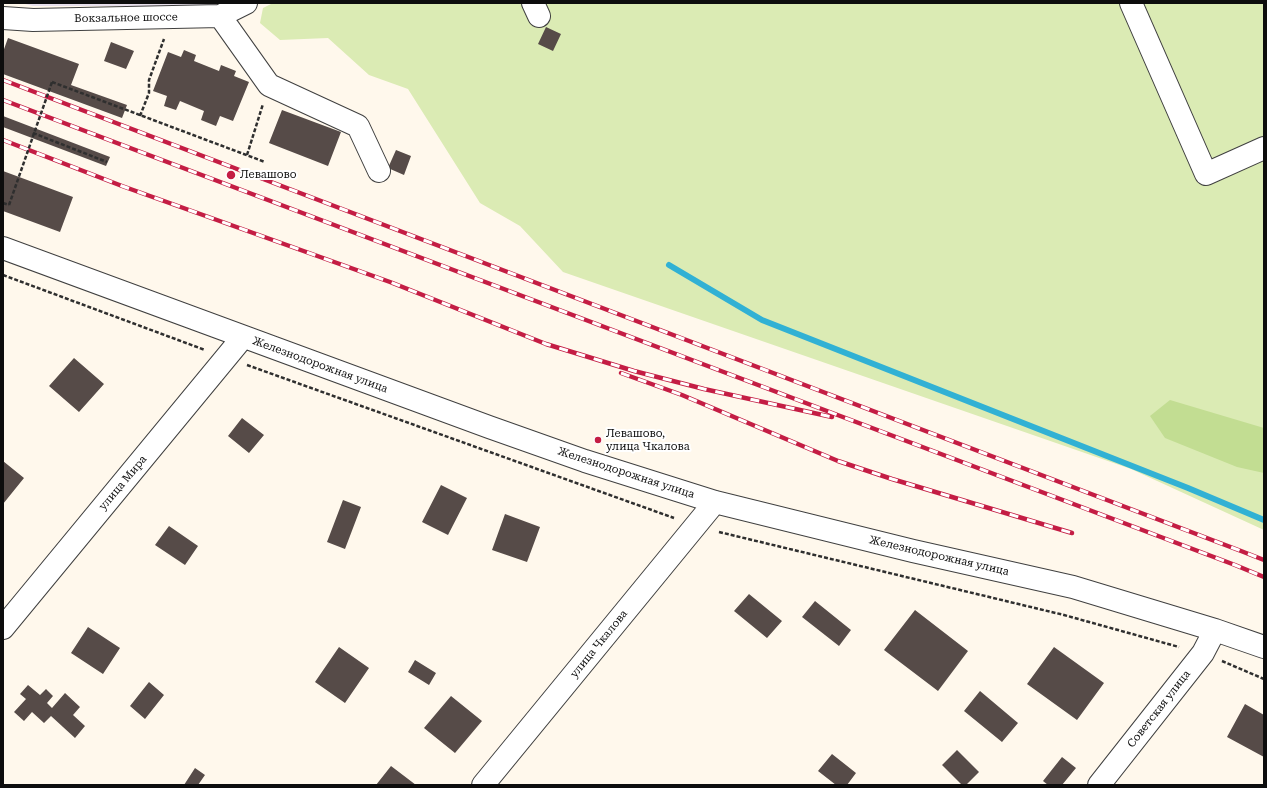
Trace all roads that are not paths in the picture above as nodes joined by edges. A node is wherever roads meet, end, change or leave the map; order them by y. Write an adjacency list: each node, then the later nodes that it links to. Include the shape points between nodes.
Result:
1 (246, 3): 3 (street, Вокзальное шоссе)
2 (1131, 3): 5 (street, via 1206,174)
3 (220, 16): 4 (street, Вокзальное шоссе, via 33,20); 6 (street, via 269,85 358,126)
4 (3, 18)
5 (1264, 148)
6 (379, 171)
7 (3, 248): 8 (street, Железнодорожная улица)
8 (243, 337): 9 (street, Железнодорожная улица, via 489,427); 10 (street, улица Мира)
9 (715, 502): 11 (street, Железнодорожная улица, via 1073,587); 13 (street, улица Чкалова)
10 (3, 628)
11 (1215, 630): 12 (street, Железнодорожная улица); 14 (street, Советская улица, via 1203,653)
12 (1264, 647)
13 (483, 785)
14 (1099, 785)

